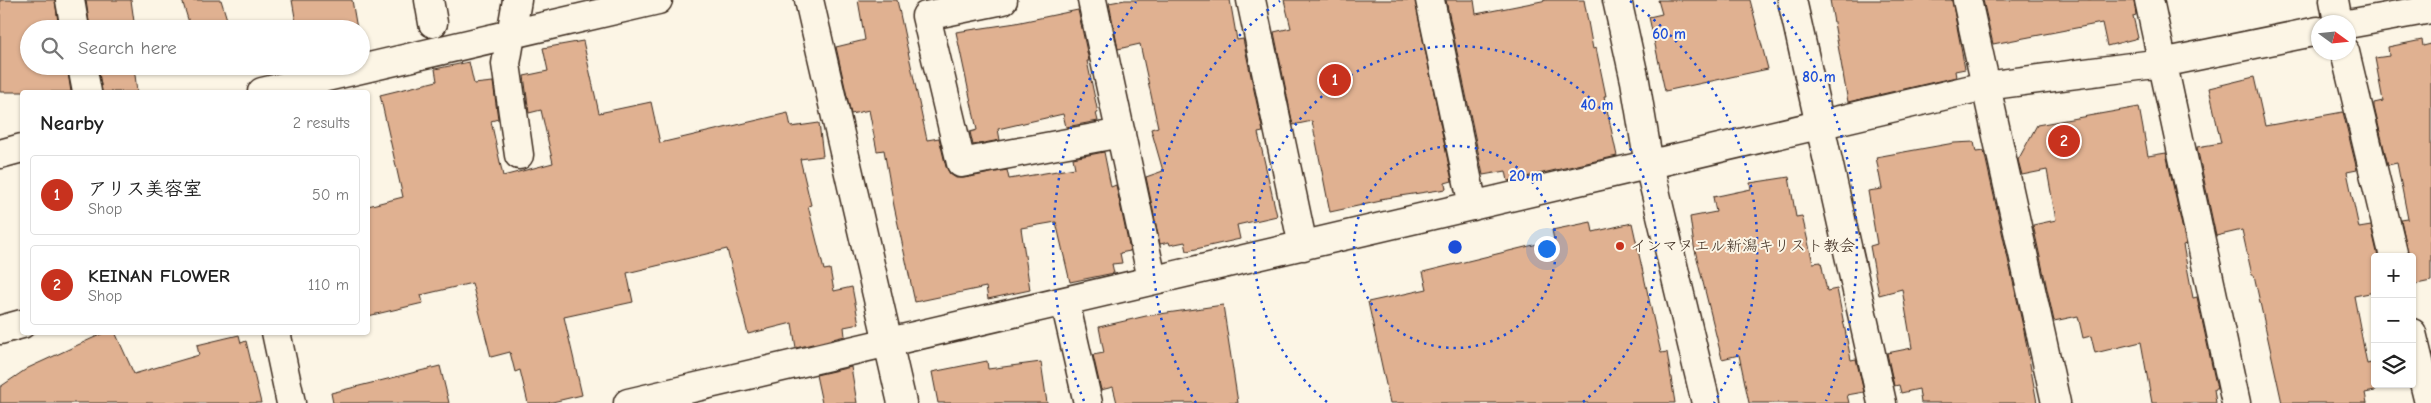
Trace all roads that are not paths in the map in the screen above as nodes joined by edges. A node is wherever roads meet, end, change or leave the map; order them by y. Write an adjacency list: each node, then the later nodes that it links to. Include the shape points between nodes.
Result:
1 (70, 0): 16 (street)
2 (517, 0): 19 (street)
3 (658, 0): 19 (street)
4 (809, 0): 42 (street)
5 (1003, 0): 29 (street, via 926,16 961,163)
6 (1092, 0): 29 (street)
7 (1251, 0): 35 (street)
8 (1430, 0): 34 (street)
9 (1617, 0): 33 (street, via 1636,81)
10 (1792, 0): 28 (street)
11 (1968, 0): 25 (street)
12 (2149, 0): 21 (street)
13 (2334, 0): 15 (street)
14 (2431, 9): 17 (street)
15 (2337, 15)
16 (73, 20)
17 (2356, 23)
18 (2311, 31): 21 (street)
19 (511, 34): 22 (street); 32 (street, via 506,64)
20 (2347, 60): 36 (street)
21 (2162, 63): 25 (street); 51 (street)
22 (370, 67)
23 (84, 75): 26 (street)
24 (335, 75): 27 (street)
25 (1985, 86): 28 (street); 50 (street)
26 (87, 90)
27 (271, 90)
28 (1820, 125): 33 (street); 49 (street)
29 (1121, 133): 37 (street)
30 (20, 149): 31 (street)
31 (0, 154)
32 (519, 155)
33 (1649, 165): 34 (street); 48 (street)
34 (1473, 206): 35 (street)
35 (1303, 246): 37 (street)
36 (2393, 253)
37 (1152, 279): 38 (street)
38 (1065, 302): 42 (street); 47 (street)
39 (20, 325): 40 (street)
40 (0, 330)
41 (277, 335): 44 (street)
42 (889, 342): 45 (street); 46 (street)
43 (2414, 343): 52 (street)
44 (291, 403)
45 (628, 403)
46 (902, 403)
47 (1088, 403)
48 (1706, 403)
49 (1882, 403)
50 (2056, 403)
51 (2236, 403)
52 (2429, 403)

